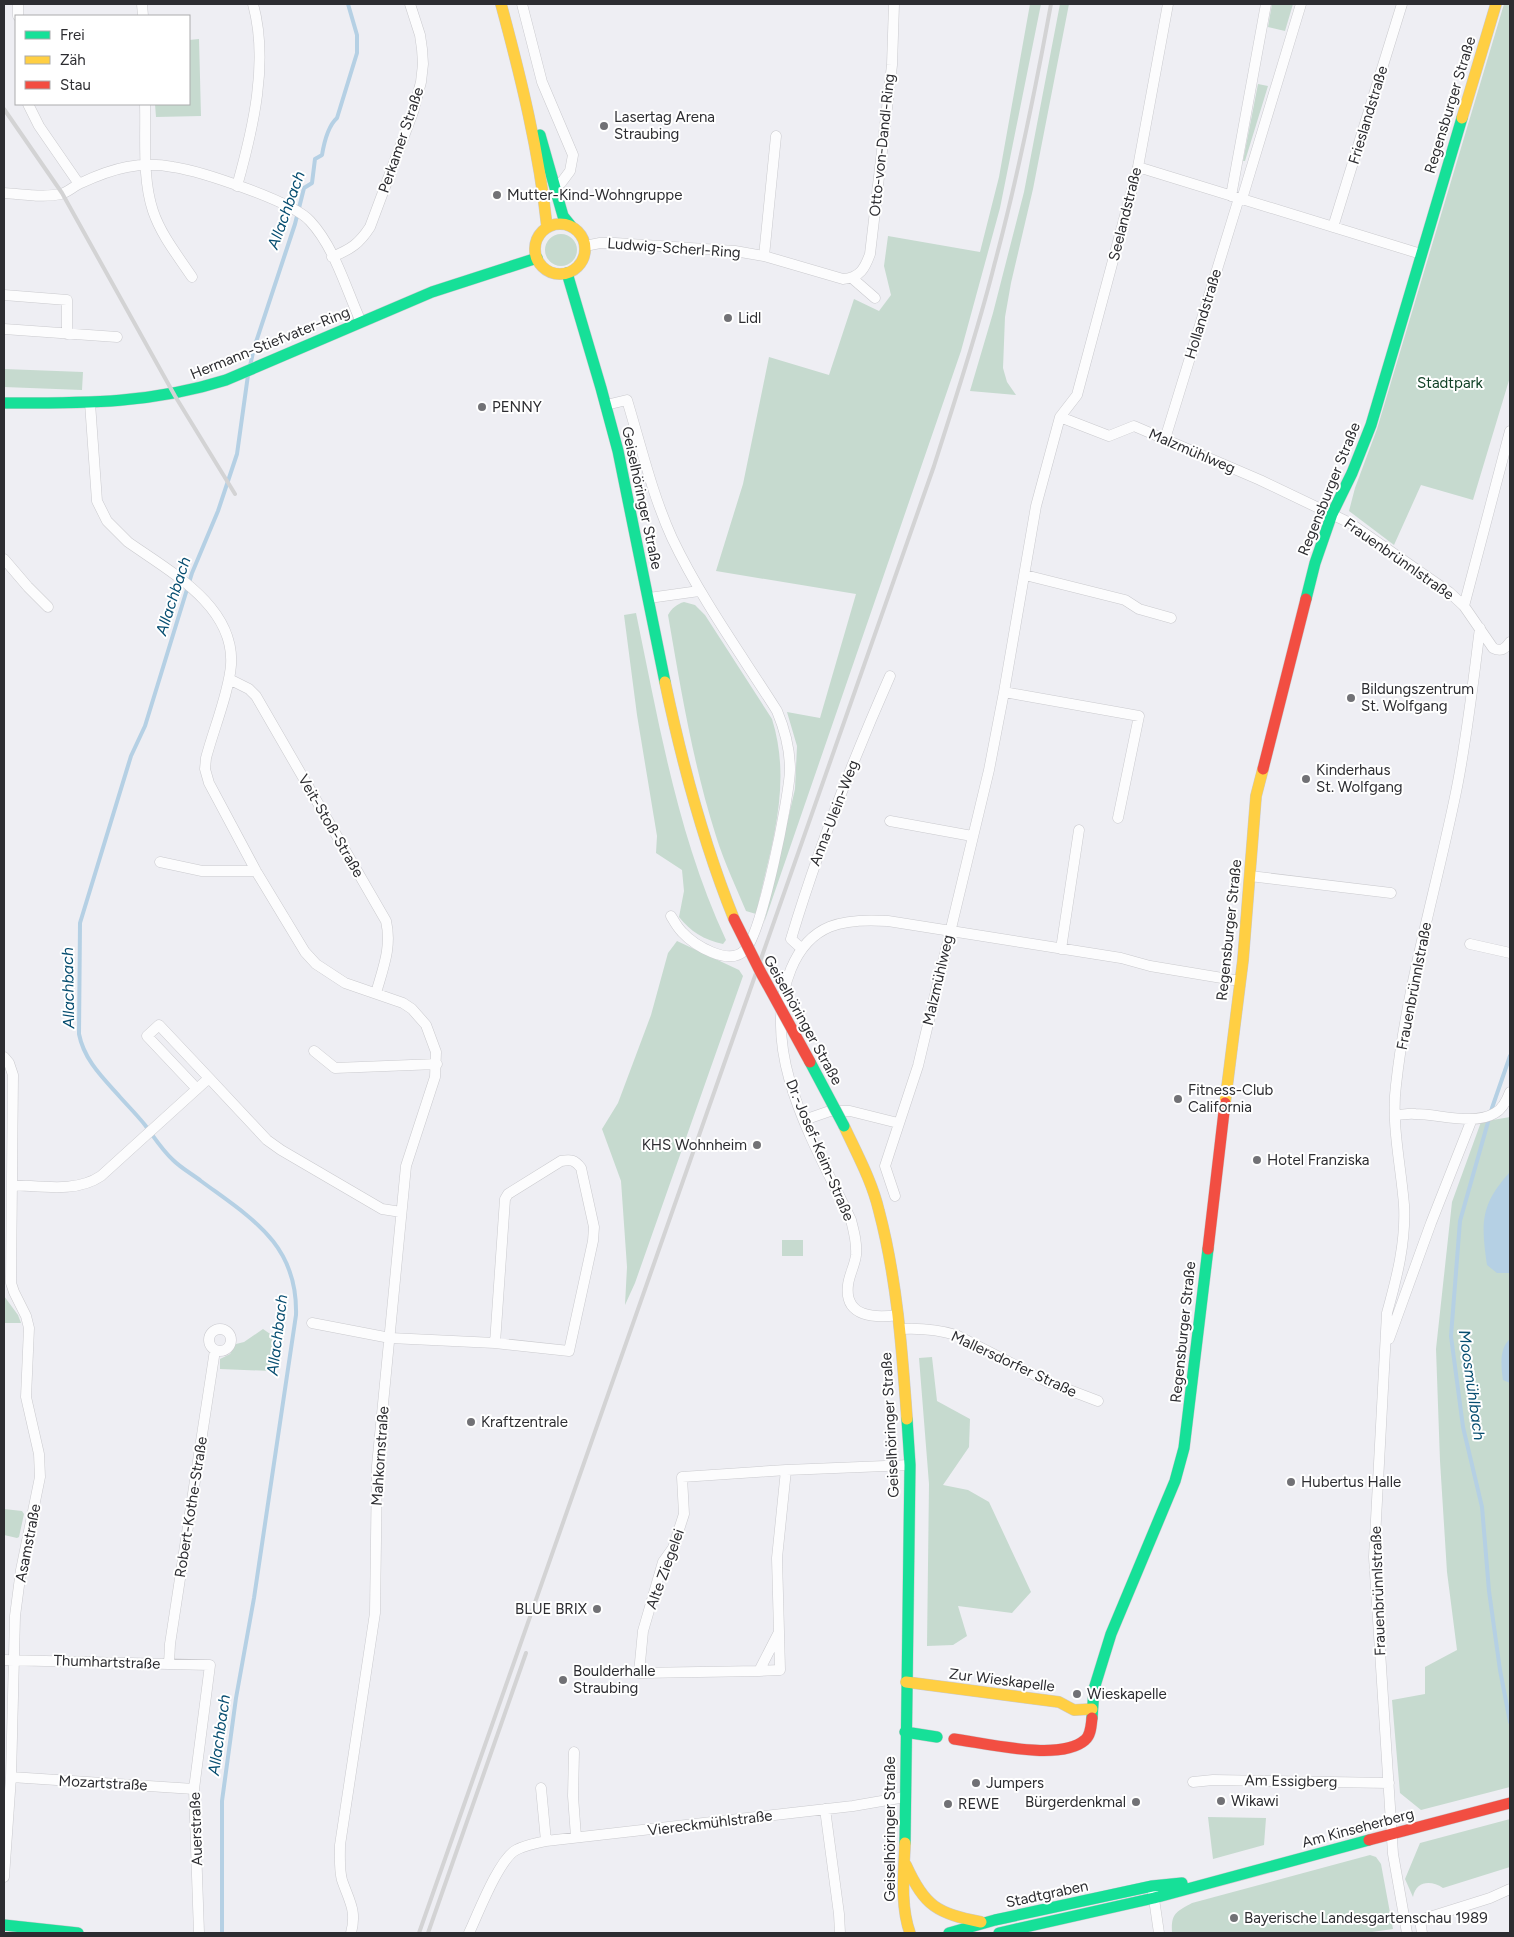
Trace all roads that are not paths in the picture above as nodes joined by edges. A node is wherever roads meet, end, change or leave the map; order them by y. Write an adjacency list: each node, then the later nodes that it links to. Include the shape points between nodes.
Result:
1 (253, 4): 19 (street, via 259,32 260,72)
2 (410, 4): 28 (street, Perkamer Straße, via 420,35 423,64 413,112 370,228 352,248)
3 (501, 4): 11 (main road)
4 (522, 4): 18 (street, via 542,82 573,155 570,171 561,183)
5 (894, 4): 32 (street, Otto-von-Dandl-Ring, via 892,65 870,254 865,266)
6 (1168, 4): 16 (street, Seelandstraße)
7 (1266, 4): 21 (street, Hollandstraße)
8 (1301, 4): 21 (street, Hollandstraße)
9 (1402, 4): 24 (street, Frieslandstraße)
10 (1496, 4): 26 (main road, Regensburger Straße)
11 (524, 92): 18 (main road, via 544,144); 23 (main road)
12 (29, 105): 17 (street)
13 (145, 105): 15 (street)
14 (776, 136): 27 (street)
15 (147, 164): 17 (street, via 110,170); 19 (street, via 187,170); 31 (street, via 153,212)
16 (1138, 167): 21 (street); 42 (street, Seelandstraße, via 1077,395)
17 (79, 184): 20 (street, via 62,193)
18 (555, 185): 22 (main road, via 563,216)
19 (237, 186): 28 (street, via 265,196 308,219)
20 (4, 193)
21 (1237, 197): 24 (street); 44 (street, Hollandstraße)
22 (571, 226): 23 (main road); 25 (main road, via 582,236)
23 (547, 227): 29 (main road, via 538,237)
24 (1333, 227): 26 (street)
25 (586, 246): 27 (street, Ludwig-Scherl-Ring, via 615,243); 30 (main road, via 581,263)
26 (1421, 254): 45 (main road, Regensburger Straße, via 1371,425)
27 (764, 256): 32 (street, Ludwig-Scherl-Ring, via 834,278)
28 (332, 257): 35 (street)
29 (537, 258): 30 (main road, via 540,265 552,273); 35 (main road, Hermann-Stiefvater-Ring, via 432,292)
30 (567, 273): 41 (main road, Geiselhöringer Straße)
31 (192, 277)
32 (852, 278): 34 (street)
33 (4, 294): 37 (street, via 67,300)
34 (876, 298)
35 (360, 322): 40 (main road, Hermann-Stiefvater-Ring, via 198,390 162,398)
36 (4, 329): 37 (street)
37 (68, 334): 38 (street)
38 (117, 338)
39 (4, 403): 40 (main road, Hermann-Stiefvater-Ring)
40 (90, 403): 56 (street, via 97,501 101,511 128,542 197,592 216,614 230,653)
41 (606, 405): 48 (street, Geiselhöringer Straße, via 627,400 672,536); 49 (main road, Geiselhöringer Straße)
42 (1060, 417): 44 (street, Malzmühlweg, via 1109,436 1134,426); 47 (street, Malzmühlweg, via 1036,506)
43 (1510, 431): 50 (street, Frauenbrünnlstraße)
44 (1165, 439): 45 (street, Malzmühlweg)
45 (1332, 514): 50 (street, Frauenbrünnlstraße, via 1388,549); 64 (main road, Regensburger Straße, via 1302,610 1256,796)
46 (4, 559): 51 (street)
47 (1025, 575): 52 (street, via 1125,600 1138,609); 57 (street, Malzmühlweg)
48 (699, 591): 49 (street); 66 (street, Geiselhöringer Straße, via 777,711 788,748 788,789 759,922 744,952 727,957 713,953 682,932)
49 (648, 598): 90 (main road, Geiselhöringer Straße, bridge, via 691,800 716,877 757,969 819,1077 867,1176 888,1248)
50 (1464, 606): 53 (street, Frauenbrünnlstraße)
51 (48, 607)
52 (1171, 618)
53 (1480, 628): 54 (street, Frauenbrünnlstraße, via 1493,648 1505,649); 82 (street, Frauenbrünnlstraße, via 1456,793 1410,992 1396,1086)
54 (1510, 642)
55 (890, 676): 69 (street, Anna-Ulein-Weg, via 831,820 801,905 791,939)
56 (229, 679): 63 (street, via 205,769); 73 (street, Veit-Stoß-Straße, via 256,696 386,921 388,948)
57 (1004, 692): 58 (street, via 1139,716); 61 (street, Malzmühlweg)
58 (1118, 818)
59 (890, 821): 61 (street)
60 (1080, 830): 70 (street)
61 (972, 836): 67 (street, Malzmühlweg)
62 (160, 862): 63 (street, via 202,872)
63 (256, 871): 73 (street, via 297,941 316,964 345,983)
64 (1250, 876): 65 (street); 72 (main road, Regensburger Straße)
65 (1392, 894)
66 (671, 916)
67 (950, 931): 69 (street, Dr.-Josef-Keim-Straße, via 888,921 854,920 821,930); 70 (street, Dr.-Josef-Keim-Straße); 85 (street, Malzmühlweg, via 918,1066)
68 (1470, 944): 71 (street)
69 (802, 949): 84 (street, Dr.-Josef-Keim-Straße, via 787,979 780,1033 784,1062)
70 (1061, 949): 72 (street, Dr.-Josef-Keim-Straße)
71 (1510, 953)
72 (1240, 981): 106 (main road, Regensburger Straße, via 1184,1448 1172,1489 1111,1634 1094,1689)
73 (376, 993): 78 (street, via 403,1003 420,1017 433,1040)
74 (179, 1047): 77 (street); 77 (street, via 158,1025 147,1036); 79 (street)
75 (314, 1051): 78 (street, via 335,1068)
76 (4, 1057): 86 (street, Asamstraße, via 13,1075)
77 (168, 1058): 80 (street)
78 (437, 1064): 88 (street, Mahkornstraße, via 406,1166)
79 (209, 1078): 80 (street); 88 (street, via 267,1140 281,1150 382,1209)
80 (197, 1089): 86 (street, via 92,1183 80,1186)
81 (1510, 1092): 83 (street, via 1504,1106 1497,1112)
82 (1396, 1115): 83 (street); 95 (street, Frauenbrünnlstraße, via 1404,1232 1398,1274 1387,1313)
83 (1472, 1119): 95 (street, Frauenbrünnlstraße)
84 (804, 1120): 85 (street, via 830,1111 850,1111); 90 (street, Dr.-Josef-Keim-Straße, via 856,1236 856,1255 847,1286 849,1298 854,1308 865,1314 880,1317)
85 (898, 1123): 87 (street, Malzmühlweg, via 885,1166)
86 (13, 1185): 89 (street, Asamstraße)
87 (895, 1196)
88 (401, 1212): 93 (street, Mahkornstraße)
89 (8, 1213): 101 (street, Asamstraße, via 11,1284 29,1328 26,1397 39,1454 40,1477 21,1570)
90 (898, 1315): 92 (main road, Geiselhöringer Straße)
91 (312, 1323): 93 (street)
92 (900, 1329): 97 (street, Mallersdorfer Straße, via 924,1328 945,1332 1048,1382); 98 (main road, Geiselhöringer Straße)
93 (390, 1338): 94 (street); 132 (street, Mahkornstraße, via 377,1466 375,1613 340,1845 341,1873 353,1911)
94 (495, 1343): 94 (street, via 569,1351 594,1227 577,1162 561,1161 505,1199)
95 (1386, 1347): 113 (street, Frauenbrünnlstraße, via 1374,1557)
96 (215, 1350): 102 (street, Robert-Kothe-Straße)
97 (1098, 1402)
98 (910, 1465): 99 (street, Alte Ziegelei); 105 (main road, Geiselhöringer Straße)
99 (786, 1470): 100 (street, Alte Ziegelei, via 778,1558); 104 (street, Alte Ziegelei, via 682,1477 684,1514 673,1548 663,1562 640,1644 639,1673)
100 (779, 1632): 104 (street, Alte Ziegelei); 104 (street, Alte Ziegelei, via 780,1670)
101 (9, 1660): 102 (street, Thumhartstraße); 111 (street, Asamstraße)
102 (169, 1664): 103 (street, Thumhartstraße)
103 (210, 1665): 115 (street, Auerstraße)
104 (759, 1671)
105 (906, 1682): 106 (main road, Zur Wieskapelle, via 1059,1702 1074,1710); 107 (main road, Geiselhöringer Straße)
106 (1092, 1709): 109 (main road, Regensburger Straße, via 1091,1730 1086,1740 1054,1751)
107 (906, 1732): 108 (main road); 116 (main road, Geiselhöringer Straße)
108 (938, 1737)
109 (954, 1739)
110 (574, 1752): 120 (street)
111 (11, 1777): 115 (street, Mozartstraße); 123 (street, Asamstraße)
112 (1192, 1782): 113 (street, Am Essigberg)
113 (1390, 1783): 119 (street, Frauenbrünnlstraße)
114 (541, 1788): 121 (street)
115 (194, 1789): 131 (street, Auerstraße)
116 (905, 1797): 118 (street, Viereckmühlstraße); 122 (main road, Geiselhöringer Straße)
117 (1510, 1803): 119 (main road, Am Kinseherberg)
118 (825, 1809): 120 (street, Viereckmühlstraße); 134 (street)
119 (1392, 1834): 124 (main road, Am Kinseherberg); 139 (street, Frauenbrünnlstraße)
120 (576, 1837): 121 (street, Viereckmühlstraße)
121 (546, 1841): 133 (street, Viereckmühlstraße, via 515,1850 502,1864)
122 (904, 1862): 128 (main road, via 927,1902 955,1916); 135 (main road, Geiselhöringer Straße, via 904,1901)
123 (4, 1877)
124 (1213, 1880): 125 (main road, Am Kinseherberg); 127 (main road, Am Kinseherberg)
125 (1152, 1886): 127 (street); 128 (main road, Stadtgraben)
126 (1510, 1889): 140 (street, via 1420,1920)
127 (1154, 1898): 137 (main road, Stadtgraben); 138 (street)
128 (984, 1923): 136 (main road, Stadtgraben)
129 (4, 1925): 130 (main road)
130 (78, 1933)
131 (199, 1933)
132 (351, 1933)
133 (469, 1933)
134 (840, 1933)
135 (910, 1933)
136 (949, 1933)
137 (999, 1933)
138 (1159, 1933)
139 (1407, 1933)
140 (1422, 1933)

